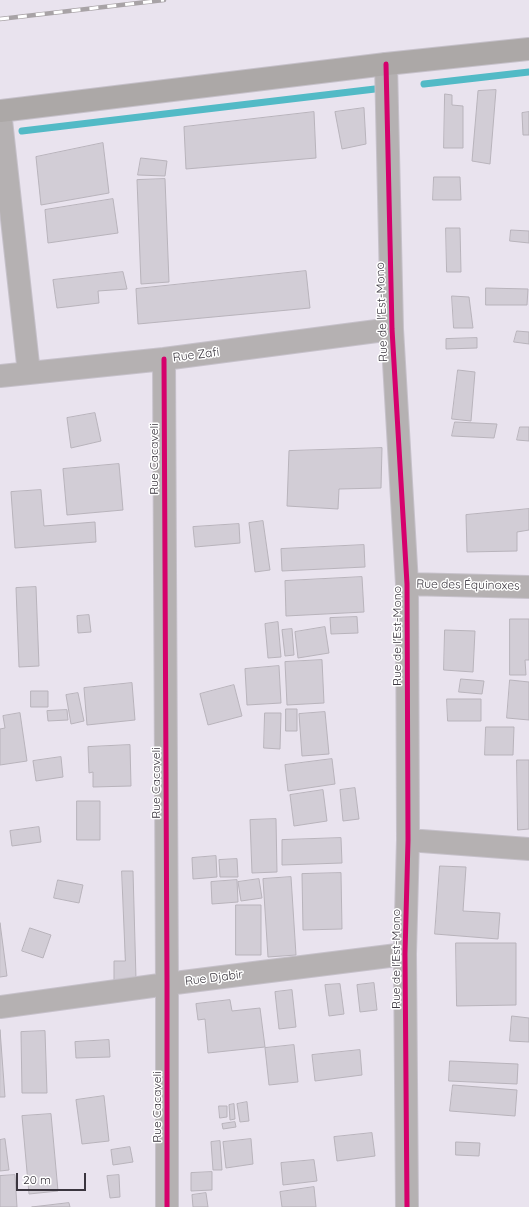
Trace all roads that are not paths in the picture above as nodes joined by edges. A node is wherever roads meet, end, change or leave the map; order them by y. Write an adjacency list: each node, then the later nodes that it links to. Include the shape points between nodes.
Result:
1 (529, 49): 2 (street)
2 (386, 64): 3 (street); 4 (street, Rue de l'Est-Mono)
3 (0, 111): 6 (street)
4 (392, 329): 5 (street, Rue Zafi); 8 (street, Rue de l'Est-Mono)
5 (164, 359): 6 (street, Rue Zafi); 13 (street, Rue Cacaveli)
6 (29, 373): 7 (street, Rue Zafi)
7 (0, 376)
8 (407, 584): 9 (street, Rue des Équinoxes); 10 (street, Rue de l'Est-Mono)
9 (529, 587)
10 (408, 840): 11 (street); 12 (street, Rue de l'Est-Mono)
11 (529, 849)
12 (405, 954): 13 (street, Rue Djabir); 16 (street, Rue de l'Est-Mono)
13 (167, 984): 14 (street, Rue Djabir); 15 (street, Rue Cacaveli)
14 (0, 1007)
15 (166, 1207)
16 (407, 1207)

